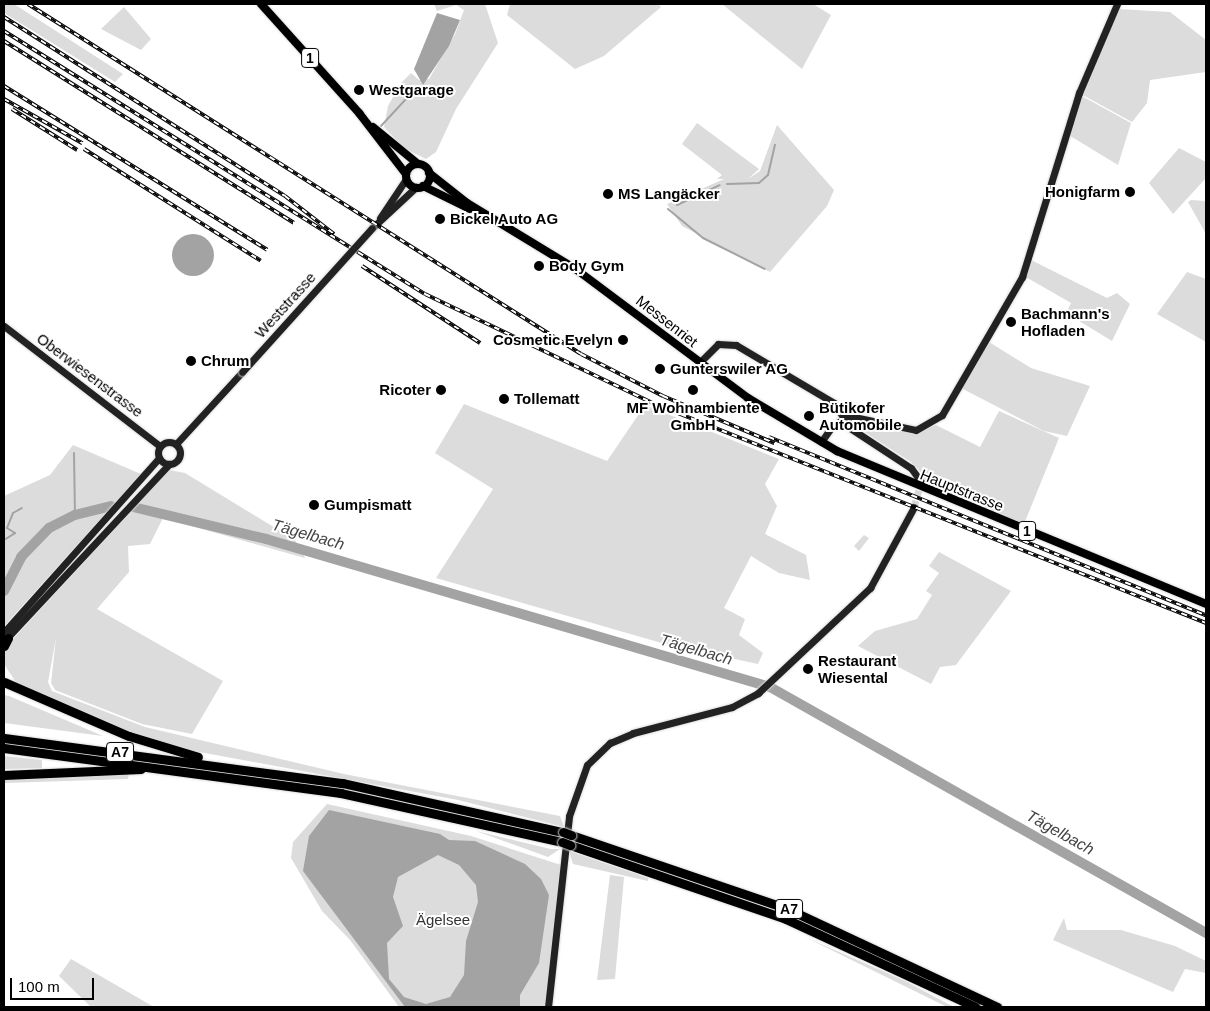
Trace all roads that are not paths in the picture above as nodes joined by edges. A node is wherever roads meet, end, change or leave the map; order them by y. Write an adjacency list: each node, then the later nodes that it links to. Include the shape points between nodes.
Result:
1 (261, 4): 3 (main road, 1)
2 (1117, 4): 12 (street, via 1096,48 1052,171 1031,255 1006,309 937,420 922,429 859,416)
3 (366, 121): 4 (main road, 1); 6 (main road, 1)
4 (418, 164): 5 (main road, Messenriet); 6 (main road)
5 (429, 173): 7 (main road); 8 (main road, Messenriet / 1)
6 (406, 176): 7 (main road, Messenriet); 9 (street, Weststrasse)
7 (420, 187): 8 (main road, Messenriet / 1); 9 (street, Weststrasse)
8 (469, 207): 11 (main road, Messenriet / 1, via 579,271)
9 (372, 228): 14 (street, Weststrasse, bridge)
10 (4, 326): 15 (street, Oberwiesenstrasse)
11 (699, 363): 12 (street, via 712,347 731,343 834,403); 13 (main road, Messenriet / 1)
12 (843, 419): 13 (street, via 829,428); 18 (street, via 911,468)
13 (821, 442): 20 (main road, Hauptstrasse / 1, via 931,492)
14 (176, 444): 15 (street); 17 (street, Weststrasse, via 180,456)
15 (160, 446): 16 (street)
16 (159, 458): 17 (street); 21 (street, Weststrasse)
17 (169, 464): 21 (street, Weststrasse)
18 (921, 482)
19 (914, 507): 30 (street, via 870,588 766,685 732,707 633,732 610,742 587,765 569,816)
20 (1206, 604)
21 (5, 639)
22 (4, 674): 24 (highway, A7)
23 (4, 682): 24 (highway, A7)
24 (23, 691): 27 (highway, A7, via 140,740)
25 (4, 738): 27 (highway, A7)
26 (4, 748): 28 (highway, A7)
27 (237, 767): 32 (highway, A7, via 414,796 567,833 788,909)
28 (191, 770): 29 (highway, A7, via 99,769); 31 (highway, A7, via 410,806 566,843 786,919)
29 (4, 775)
30 (548, 1007)
31 (976, 1007)
32 (997, 1007)

